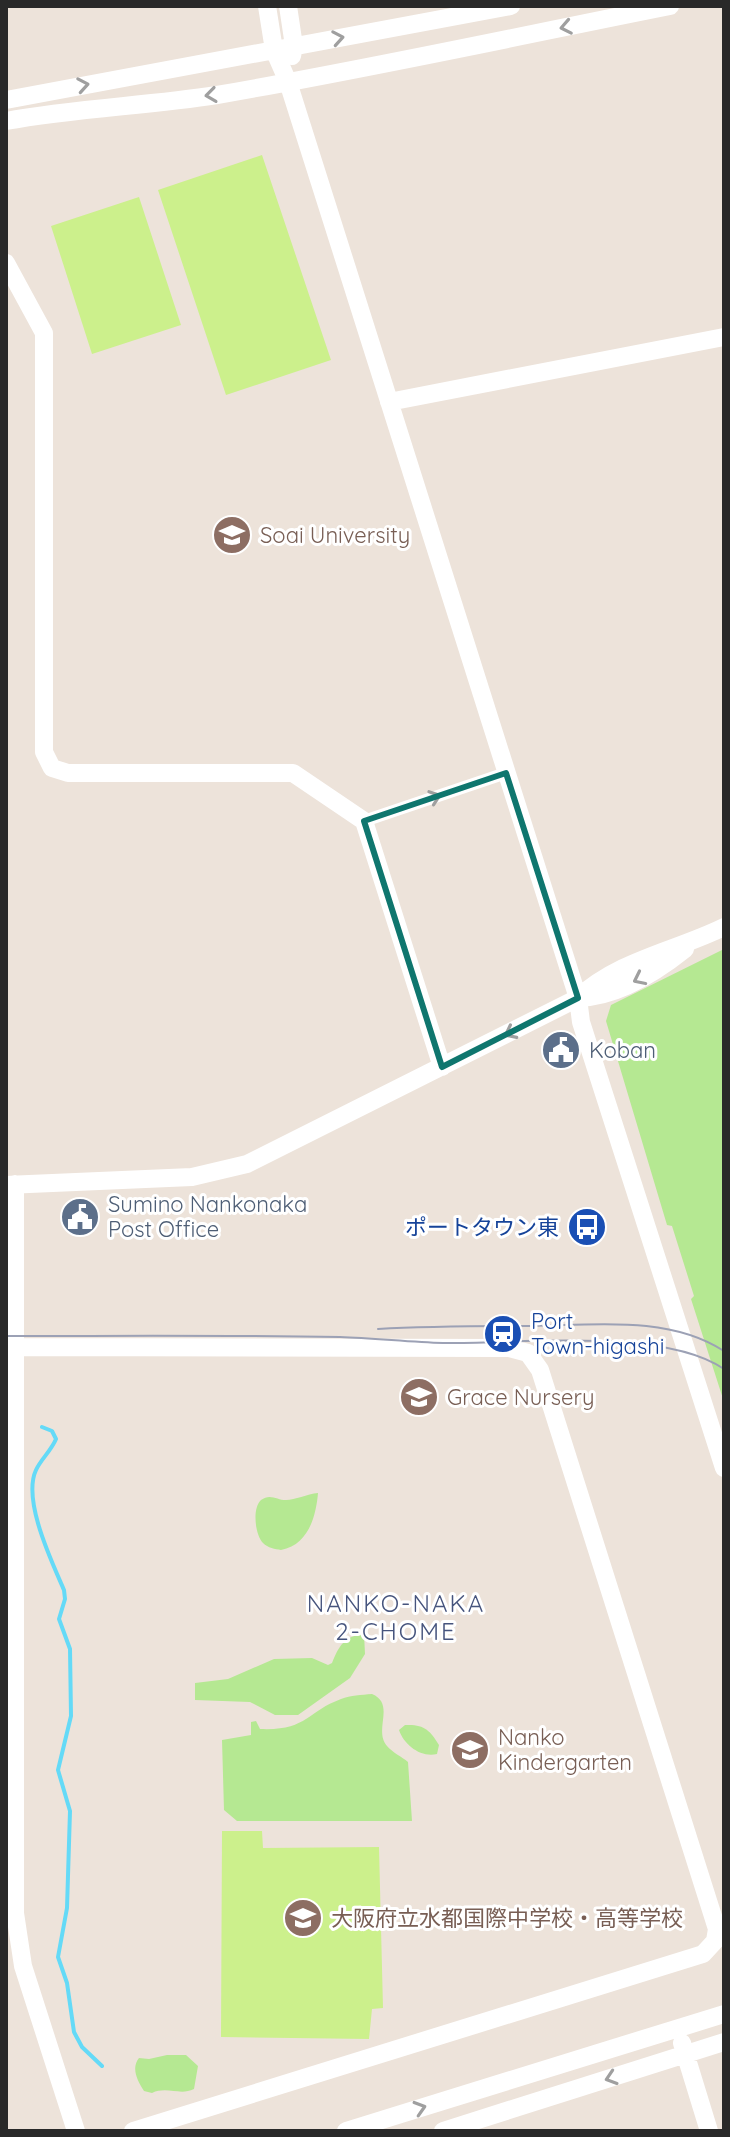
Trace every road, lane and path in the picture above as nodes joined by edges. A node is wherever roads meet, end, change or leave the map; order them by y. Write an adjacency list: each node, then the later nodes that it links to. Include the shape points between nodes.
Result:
1 (267, 6): 6 (street)
2 (288, 6): 5 (street)
3 (511, 6): 5 (street, one-way to 3)
4 (670, 6): 7 (street, one-way to 7)
5 (294, 46): 6 (street); 7 (street)
6 (274, 50): 7 (street); 8 (street, one-way to 6)
7 (288, 82): 9 (street, one-way to 9); 12 (street)
8 (6, 100)
9 (6, 121)
10 (6, 263): 14 (street, via 44,333 44,752 52,768 68,773 293,773)
11 (724, 337): 12 (street)
12 (389, 402): 13 (street)
13 (506, 773): 14 (street, one-way to 13); 16 (street)
14 (364, 821): 17 (street)
15 (724, 927): 16 (street, via 692,943 662,968 601,998)
16 (578, 998): 17 (street, one-way to 17); 20 (street, via 591,1020); 21 (street, via 581,1022)
17 (442, 1067): 18 (street, via 247,1164 192,1177)
18 (11, 1184): 19 (street)
19 (15, 1347): 22 (street); 28 (street, via 509,1348 528,1353 540,1370 717,1929 715,1941 703,1954)
20 (724, 1430)
21 (724, 1468)
22 (10, 1852): 27 (street, via 23,1966)
23 (724, 2014): 24 (street)
24 (678, 2029): 26 (street); 29 (street, one-way to 24)
25 (724, 2042): 26 (street)
26 (686, 2054): 30 (street, one-way to 30); 31 (street)
27 (76, 2131)
28 (133, 2131)
29 (346, 2131)
30 (443, 2131)
31 (709, 2131)

